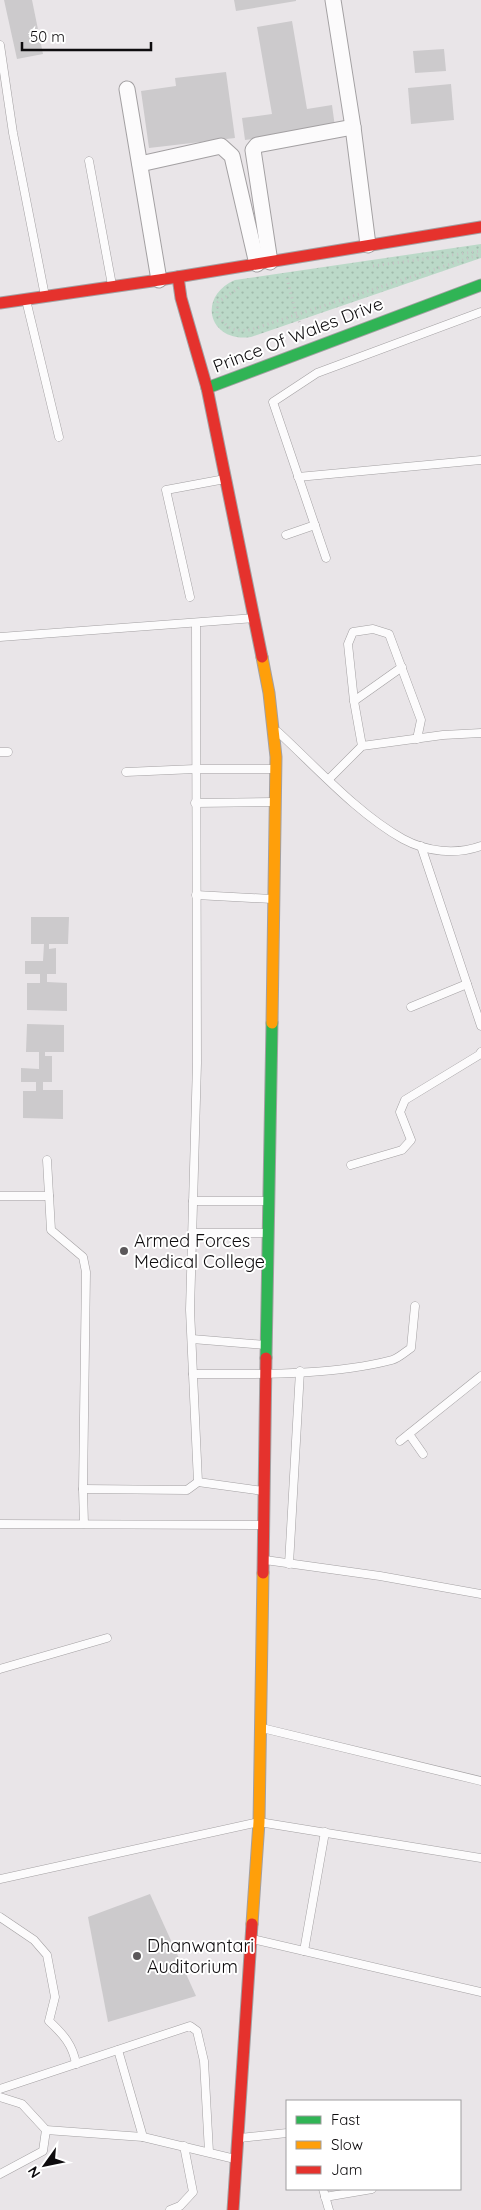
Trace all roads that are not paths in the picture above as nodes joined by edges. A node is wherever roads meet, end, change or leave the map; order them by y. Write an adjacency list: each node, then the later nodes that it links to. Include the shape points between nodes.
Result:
1 (334, 0): 4 (street)
2 (0, 45): 14 (lane, via 13,133)
3 (127, 89): 6 (street)
4 (353, 127): 8 (street); 9 (street, via 257,145 252,150)
5 (89, 161): 13 (lane)
6 (140, 164): 9 (street, via 221,146 232,156); 11 (street)
7 (481, 227): 8 (street)
8 (368, 245): 9 (street)
9 (263, 263): 10 (street)
10 (178, 277): 11 (street); 18 (street, Prince Of Wales Drive)
11 (159, 280): 13 (street)
12 (481, 285): 18 (street, Prince Of Wales Drive)
13 (113, 287): 14 (street)
14 (45, 298): 15 (street)
15 (26, 300): 16 (street); 19 (lane)
16 (0, 303)
17 (481, 312): 21 (lane, via 317,373 273,402)
18 (207, 388): 22 (street)
19 (59, 436)
20 (481, 460): 21 (lane)
21 (298, 477): 23 (lane)
22 (226, 479): 26 (lane, via 166,490); 27 (street)
23 (315, 525): 24 (lane); 25 (lane)
24 (286, 535)
25 (326, 558)
26 (190, 597)
27 (254, 618): 28 (lane); 32 (street, via 270,693)
28 (196, 623): 29 (lane); 36 (lane)
29 (0, 637)
30 (402, 667): 31 (lane); 31 (lane, via 389,634 373,629 353,632 348,644); 34 (lane, via 421,720)
31 (354, 702): 35 (lane)
32 (273, 727): 37 (street); 39 (lane)
33 (481, 733): 34 (lane)
34 (417, 739): 35 (lane)
35 (362, 746): 39 (lane)
36 (195, 769): 37 (lane); 38 (lane); 41 (lane)
37 (275, 769): 40 (street)
38 (126, 772)
39 (329, 779): 42 (lane, via 404,839)
40 (275, 802): 41 (lane); 45 (street)
41 (195, 803): 44 (lane)
42 (422, 846): 43 (lane, via 466,852); 46 (lane)
43 (481, 846)
44 (196, 894): 45 (lane); 54 (lane, via 197,1063)
45 (274, 899): 55 (street)
46 (467, 984): 47 (lane); 48 (lane)
47 (411, 1007)
48 (481, 1026)
49 (481, 1052): 51 (lane, via 405,1100 400,1112 411,1140 402,1150)
50 (47, 1160): 53 (lane)
51 (351, 1165)
52 (0, 1196): 53 (lane)
53 (49, 1196): 69 (lane, via 51,1230 82,1257 86,1272)
54 (193, 1201): 55 (lane); 57 (lane)
55 (269, 1201): 56 (street)
56 (269, 1232): 57 (lane); 60 (street)
57 (192, 1233): 59 (lane)
58 (415, 1306): 61 (lane, via 411,1348 394,1360)
59 (192, 1339): 60 (lane); 62 (lane)
60 (267, 1345): 63 (street)
61 (300, 1371): 63 (lane); 75 (lane)
62 (193, 1374): 63 (lane); 68 (lane)
63 (267, 1374): 70 (street)
64 (481, 1376): 65 (lane)
65 (409, 1434): 66 (lane); 67 (lane)
66 (400, 1441)
67 (423, 1454)
68 (198, 1482): 69 (lane, via 187,1490); 70 (lane)
69 (83, 1489): 72 (lane)
70 (265, 1491): 73 (street)
71 (0, 1524): 72 (lane)
72 (84, 1524): 73 (lane)
73 (265, 1525): 74 (street)
74 (263, 1560): 75 (lane); 79 (street)
75 (289, 1564): 76 (lane)
76 (481, 1594)
77 (107, 1638): 78 (lane)
78 (0, 1669)
79 (259, 1728): 80 (lane); 81 (street)
80 (481, 1780)
81 (259, 1822): 82 (lane); 84 (lane); 86 (street)
82 (325, 1832): 83 (lane); 87 (lane)
83 (481, 1858)
84 (0, 1878)
85 (0, 1917): 90 (lane, via 34,1940 47,1955 55,1998 49,2021 63,2033 74,2051)
86 (251, 1938): 87 (lane); 96 (street)
87 (304, 1951): 88 (lane)
88 (481, 1992)
89 (118, 2050): 90 (lane); 95 (lane); 98 (lane, via 190,2026 196,2031 204,2061)
90 (76, 2064): 91 (lane)
91 (0, 2088)
92 (0, 2097): 93 (lane, via 22,2104)
93 (46, 2130): 95 (lane); 100 (lane, via 44,2152)
94 (286, 2133): 96 (lane)
95 (143, 2137): 97 (lane)
96 (238, 2138): 99 (street)
97 (184, 2146): 98 (lane); 104 (lane, via 193,2192 180,2206)
98 (209, 2152): 99 (lane)
99 (237, 2159): 105 (street)
100 (0, 2174)
101 (323, 2190): 103 (lane)
102 (366, 2190): 103 (lane)
103 (325, 2197): 106 (lane)
104 (170, 2210)
105 (233, 2210)
106 (329, 2210)

